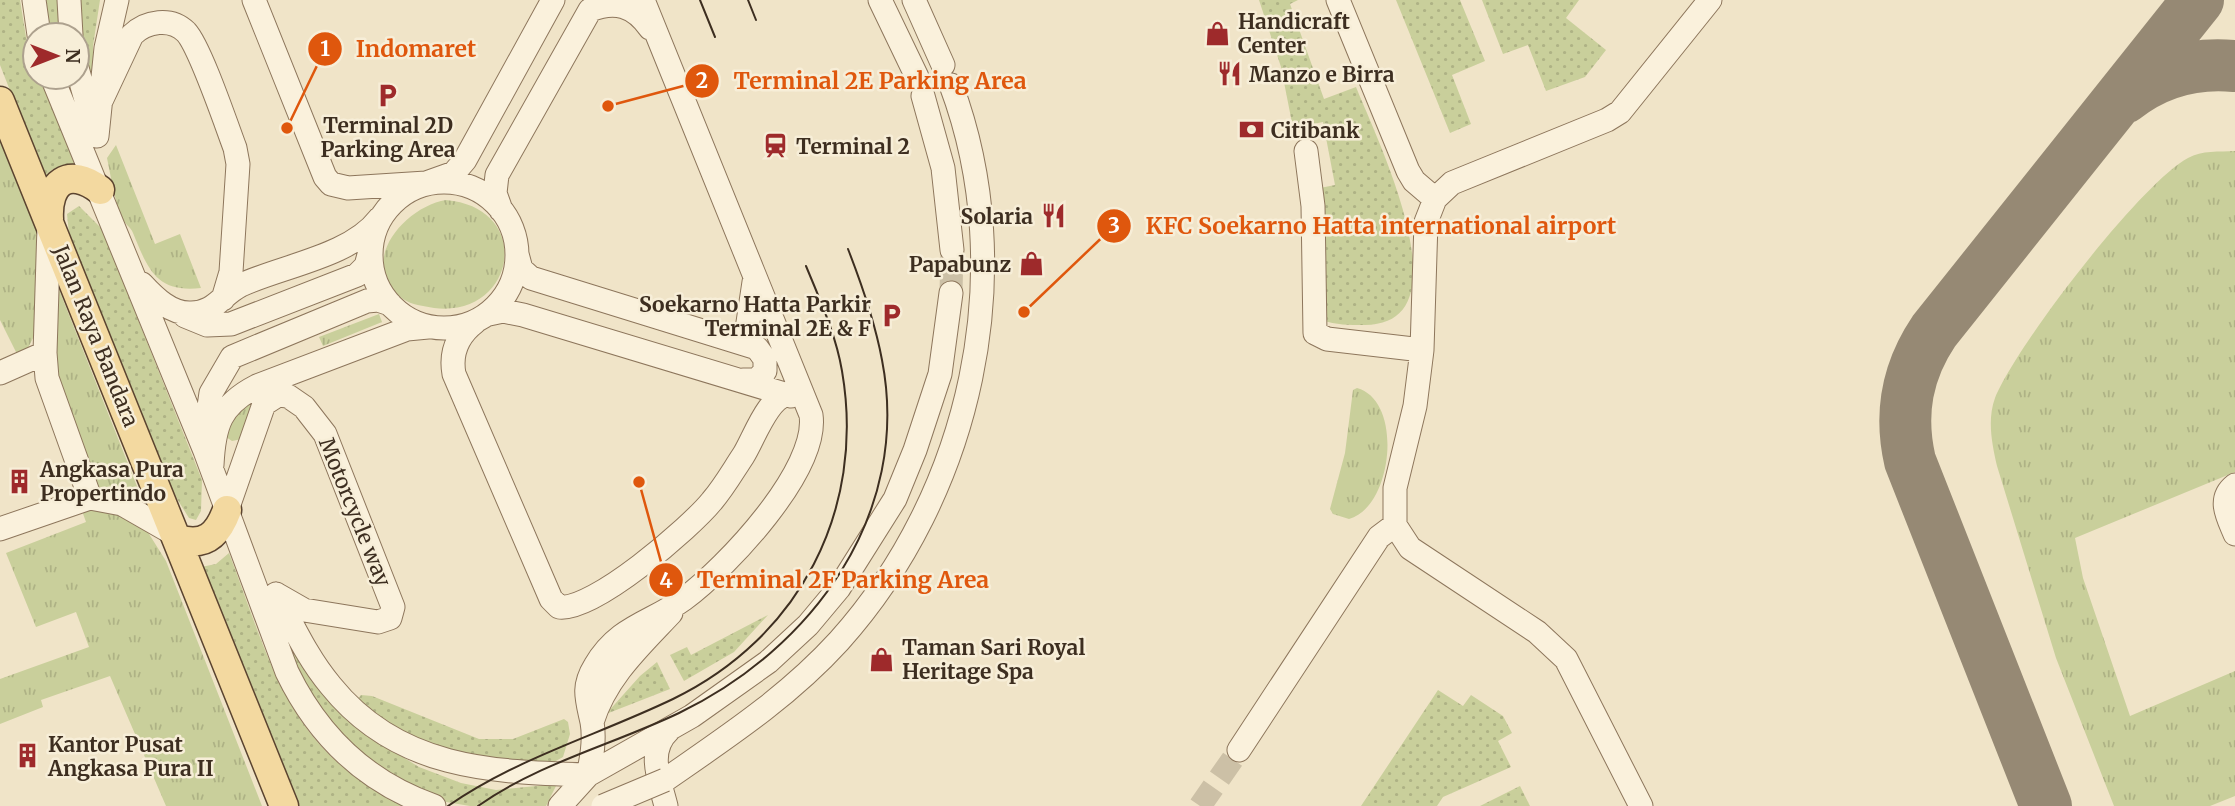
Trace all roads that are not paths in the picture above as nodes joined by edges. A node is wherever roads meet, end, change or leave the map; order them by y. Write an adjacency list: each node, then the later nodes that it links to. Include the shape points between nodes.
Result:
1 (34, 0): 12 (street)
2 (69, 0): 13 (street)
3 (117, 0): 20 (street)
4 (254, 0): 23 (street, via 331,184 348,188)
5 (553, 0): 15 (street)
6 (643, 0): 14 (street)
7 (880, 0): 29 (street, via 920,86 943,168)
8 (914, 0): 61 (street, via 947,75 969,146 981,243 976,354 949,459 922,519 871,603 774,703)
9 (1338, 0): 25 (street, via 1409,172)
10 (1710, 0): 25 (street, via 1620,112 1452,183)
11 (592, 5): 14 (street, via 608,2 631,7); 16 (street)
12 (37, 21)
13 (70, 21)
14 (657, 38): 32 (street)
15 (526, 49): 16 (street); 23 (street, via 465,160 454,173)
16 (557, 66): 26 (street, via 497,175 495,193)
17 (57, 91): 24 (street)
18 (84, 91): 21 (street)
19 (0, 101): 28 (main road, Jalan Raya Bandara)
20 (101, 101): 21 (street); 35 (street, via 138,28 169,23 187,33 238,164 231,272)
21 (97, 136): 24 (street)
22 (1306, 151): 42 (street, via 1313,206 1315,333 1326,339)
23 (426, 183): 26 (street, via 466,185 485,193); 27 (street, via 393,201)
24 (100, 190): 28 (main road, via 82,180 57,185 48,198); 33 (street)
25 (1435, 199): 42 (street, via 1426,222)
26 (501, 210): 31 (street, via 513,230)
27 (381, 217): 30 (street); 35 (street, via 357,240 239,286)
28 (49, 219): 44 (street); 56 (main road, Jalan Raya Bandara)
29 (951, 250)
30 (370, 251): 36 (street, via 375,283); 37 (street, via 366,266 356,275 231,324 206,325)
31 (517, 253): 38 (street, via 521,269 531,278); 39 (street, via 512,283)
32 (754, 275): 41 (street, via 747,329 741,338); 48 (street)
33 (137, 279): 37 (street); 49 (street)
34 (951, 293): 58 (street, via 940,374 929,413 895,499 875,534 839,589 808,625 768,662)
35 (223, 299): 37 (street, via 202,313)
36 (390, 304): 40 (street, via 398,313); 49 (street, via 366,301 232,357 211,393 206,423)
37 (176, 311)
38 (656, 317): 41 (street); 43 (street)
39 (482, 318): 40 (street, via 457,328); 43 (street, via 509,312); 47 (street, via 458,340 454,374 551,599 565,608 629,574 683,530 712,502 755,437 771,402)
40 (428, 327): 49 (street, via 407,329 236,397 220,419)
41 (729, 339): 46 (street, via 757,348 765,359 762,376)
42 (1422, 350): 53 (street, via 1415,406 1395,488)
43 (645, 351): 46 (street)
44 (45, 354): 45 (street); 51 (street, via 47,378)
45 (0, 373)
46 (743, 380): 47 (street)
47 (789, 395): 48 (street)
48 (809, 409): 60 (street, via 812,432 788,484 746,542 682,600 627,630 597,662 585,690 592,722)
49 (209, 461): 52 (street)
50 (2235, 485): 55 (street, via 2225,495 2224,505)
51 (90, 498): 54 (street); 56 (street, via 122,504)
52 (227, 510): 56 (main road, via 211,538 196,542); 57 (street); 57 (street, Motorcycle way, via 264,404 278,395 298,402 325,435 393,607 390,618 378,622 304,610); 63 (street, via 287,672 323,733 377,779)
53 (1395, 524): 59 (street, via 1379,537); 67 (street, via 1410,548 1538,632 1566,659)
54 (0, 528)
55 (2235, 534)
56 (177, 537): 62 (main road, Jalan Raya Bandara)
57 (276, 594): 60 (street, via 330,686 352,708 407,746 440,760 478,768)
58 (671, 728): 60 (street); 61 (street, via 656,753)
59 (1238, 750)
60 (588, 775): 64 (street)
61 (663, 795): 65 (street, bridge); 66 (street, bridge)
62 (284, 806)
63 (434, 806)
64 (560, 806)
65 (603, 806)
66 (630, 806)
67 (1641, 806)

